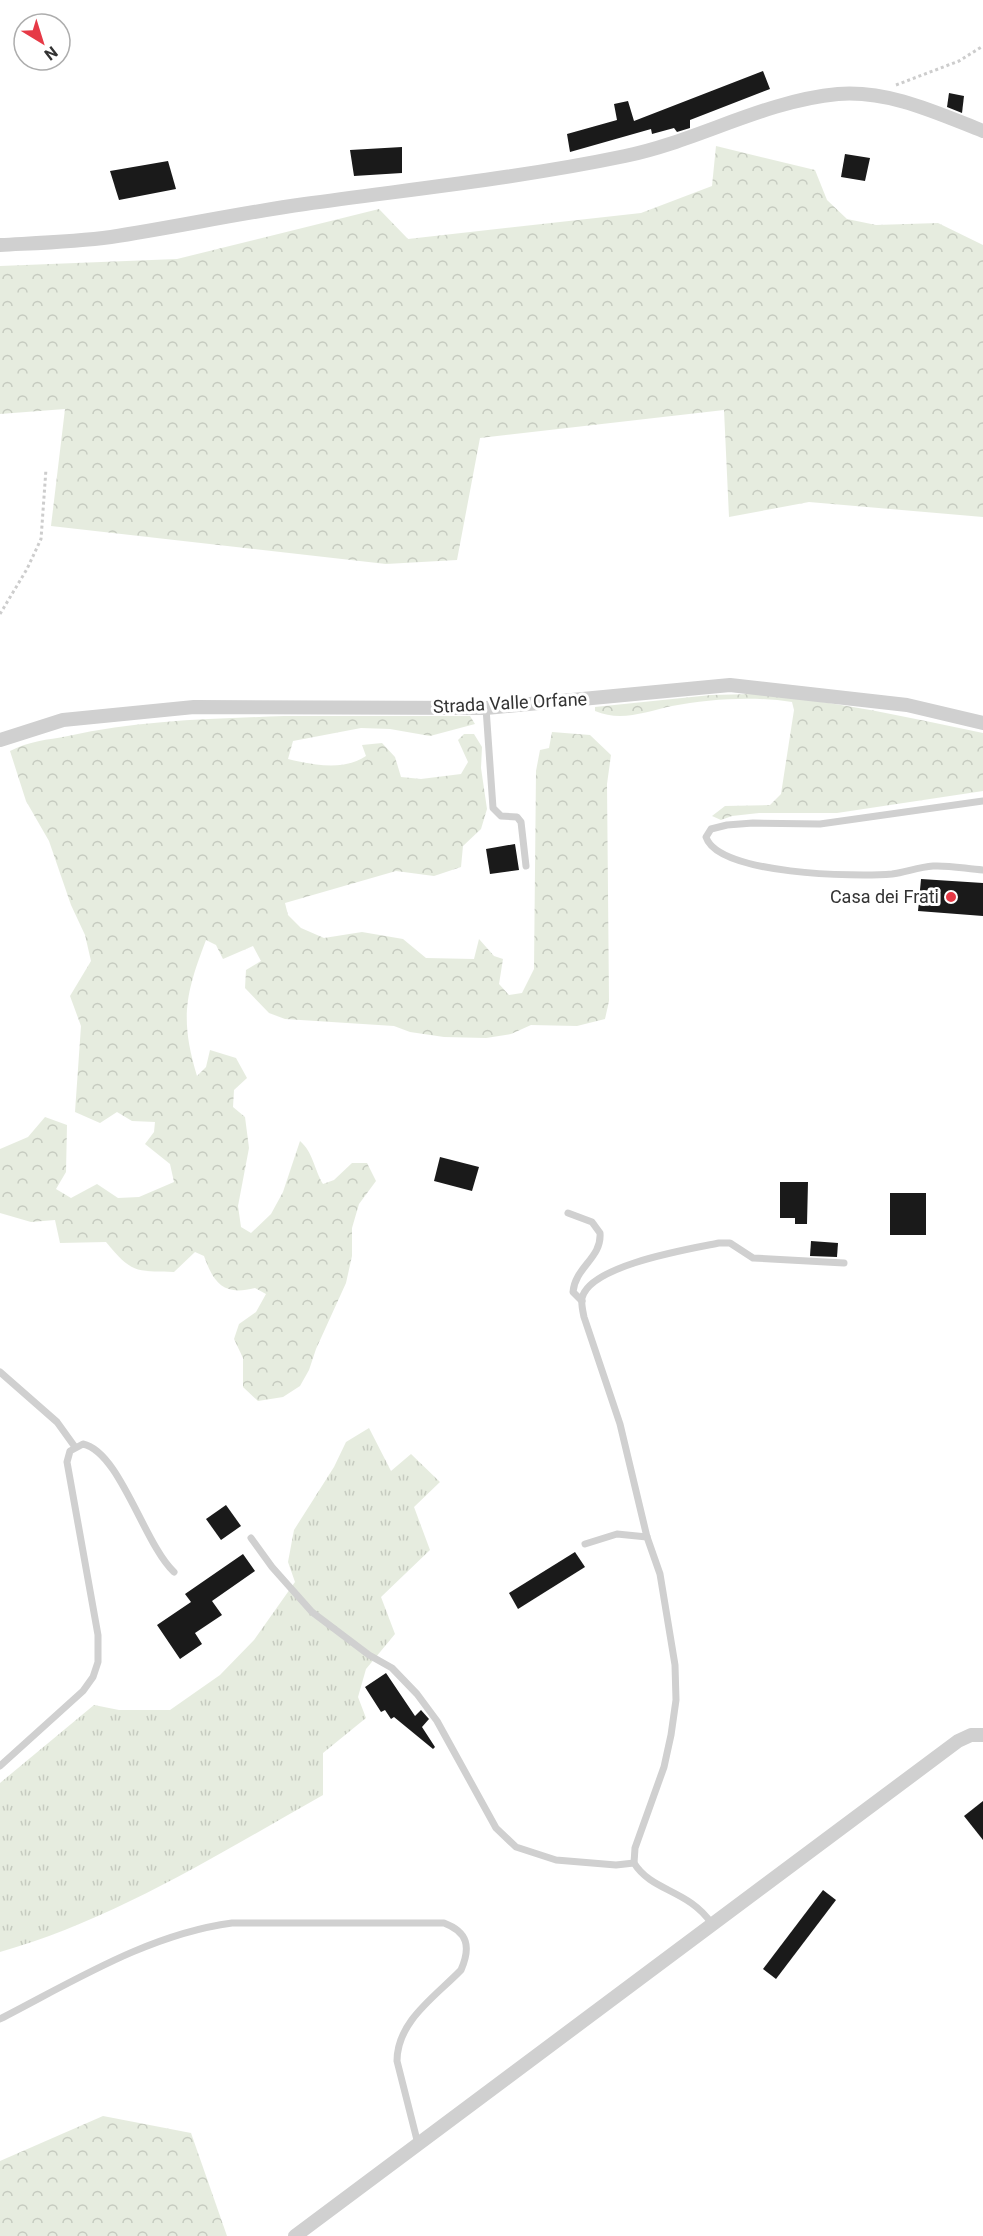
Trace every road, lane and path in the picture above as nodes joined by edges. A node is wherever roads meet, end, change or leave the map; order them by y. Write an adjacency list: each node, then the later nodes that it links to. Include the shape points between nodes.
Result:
1 (983, 46): 2 (path, via 959,61 891,87)
2 (877, 97): 3 (street, via 924,106); 4 (street, via 839,94 787,102 680,142 573,167 302,204 110,237)
3 (983, 131)
4 (0, 245)
5 (46, 469): 6 (path, via 41,539)
6 (0, 614)
7 (486, 708): 8 (street, Strada Valle Orfane, via 730,685 907,705); 9 (street, Strada Valle Orfane, via 194,707 63,720); 11 (lane, via 493,808 501,816 516,817 521,822)
8 (983, 723)
9 (0, 740)
10 (983, 801): 12 (lane, via 820,824 727,825 711,829 706,837 717,851 756,866 849,875 892,874 934,866)
11 (526, 866)
12 (983, 870)
13 (568, 1213): 15 (lane, via 591,1222 600,1233 598,1250 574,1280 573,1292)
14 (844, 1263): 15 (lane, via 753,1258 730,1243 719,1243 618,1269 588,1288)
15 (582, 1301): 18 (lane, via 631,1466)
16 (0, 1372): 17 (lane, via 57,1422)
17 (75, 1448): 21 (lane, via 91,1446 107,1460 158,1553); 23 (lane, via 67,1455 67,1462 96,1619 98,1662 83,1691)
18 (647, 1537): 20 (lane, via 617,1534); 24 (lane, via 669,1615 676,1700 664,1767 635,1848)
19 (251, 1538): 24 (lane, via 312,1612 392,1668 417,1694 438,1721 496,1828 516,1847 556,1860)
20 (585, 1544)
21 (174, 1572)
22 (983, 1736): 25 (street, via 958,1741)
23 (0, 1766)
24 (634, 1863): 25 (lane, via 645,1876 701,1908)
25 (712, 1924): 27 (street)
26 (0, 2019): 27 (lane, via 144,1947 202,1927 232,1923 444,1923 464,1935 468,1945 466,1957 461,1970 404,2031 397,2048)
27 (418, 2144): 28 (street)
28 (295, 2236)

